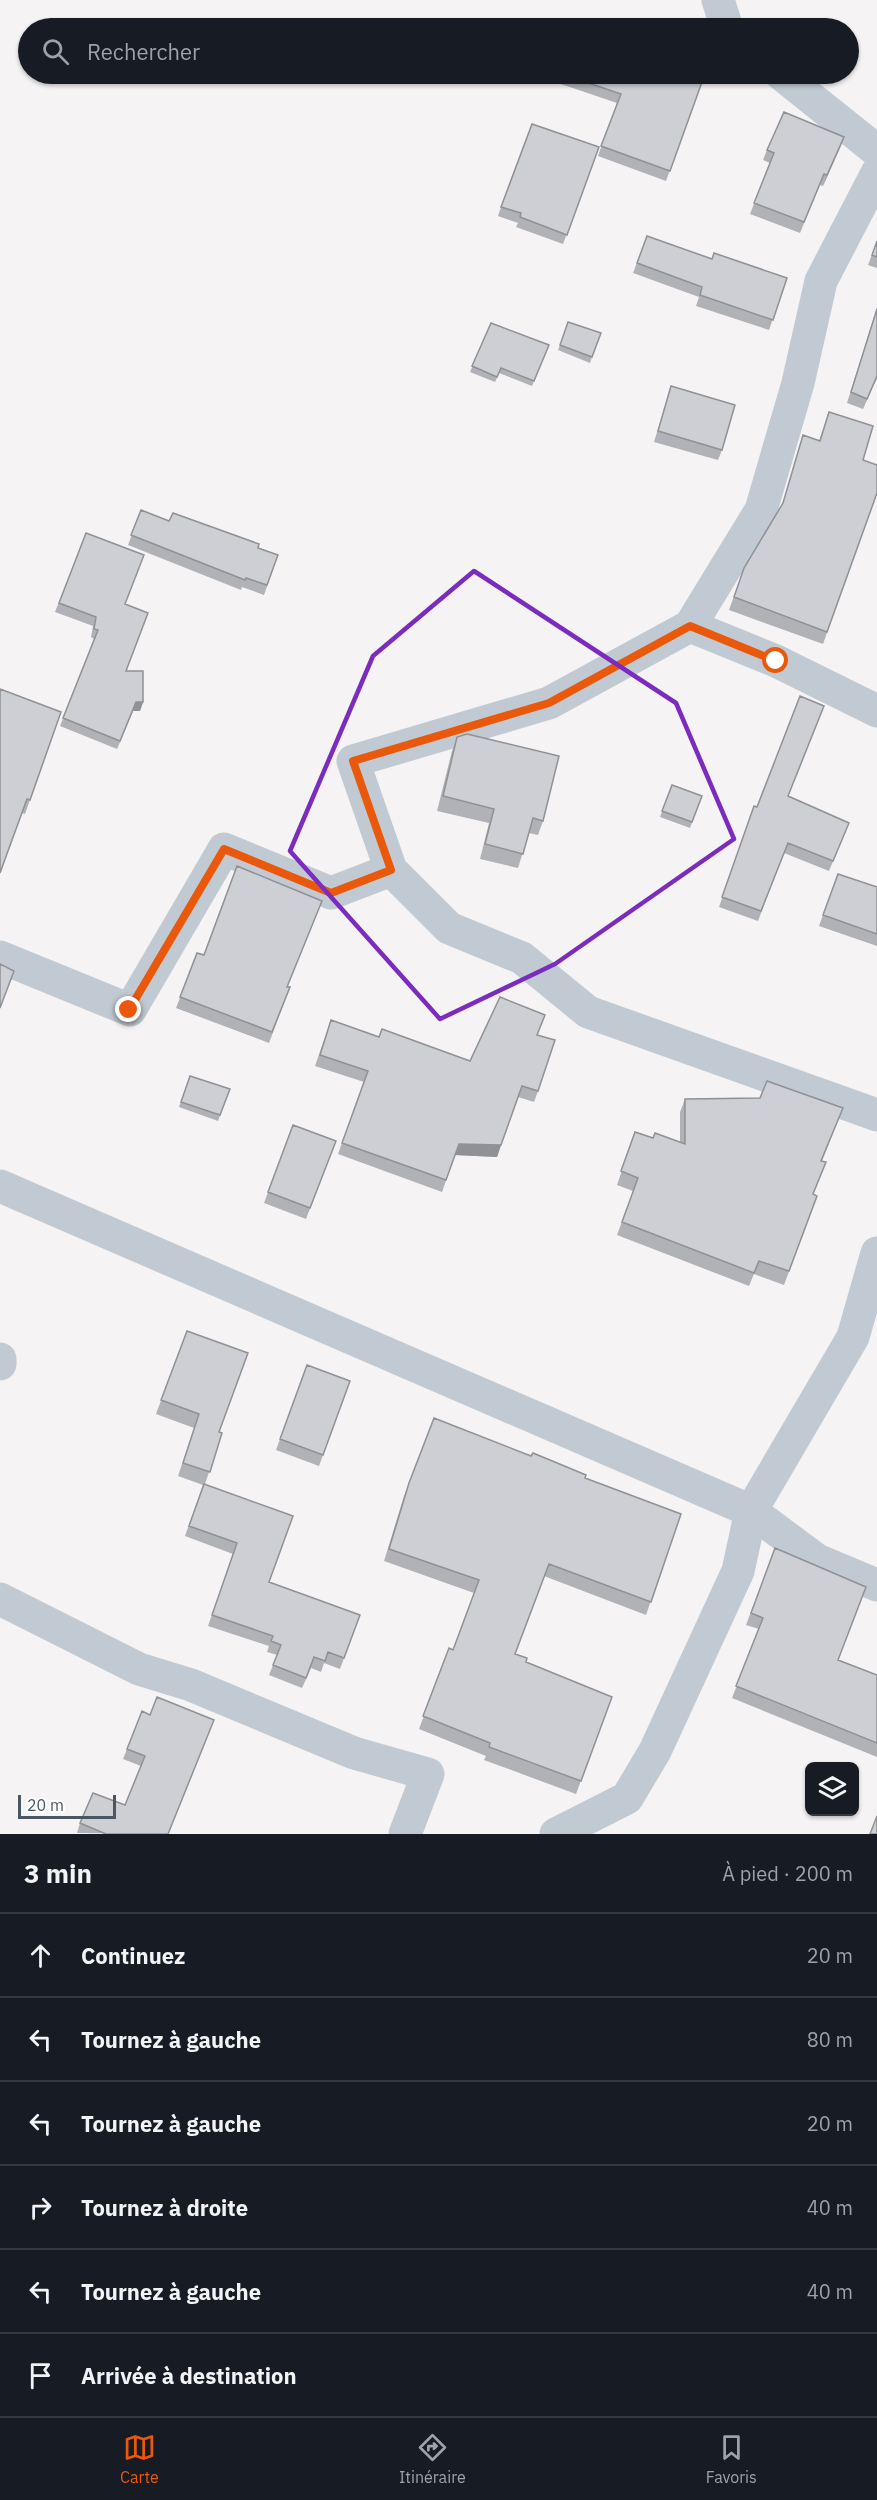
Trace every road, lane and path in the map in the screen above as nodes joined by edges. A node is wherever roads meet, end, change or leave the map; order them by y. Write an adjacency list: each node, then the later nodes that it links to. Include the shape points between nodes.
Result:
1 (718, 0): 2 (street)
2 (724, 18)
3 (793, 84): 4 (street)
4 (877, 151)
5 (877, 173): 6 (street, via 822,281 798,384 761,510)
6 (690, 626): 7 (street, via 776,661); 8 (street, via 549,703 353,761)
7 (877, 711)
8 (391, 870): 9 (street, via 331,893 224,849 129,1010); 10 (street, via 449,928 522,958 588,1012)
9 (0, 957)
10 (877, 1115)
11 (0, 1186): 15 (street)
12 (877, 1253): 15 (street, via 853,1337)
13 (0, 1359): 14 (street)
14 (0, 1364)
15 (751, 1511): 16 (street, via 817,1560); 18 (street, via 738,1570 655,1750)
16 (877, 1585)
17 (0, 1599): 19 (street, via 139,1669 191,1685 354,1753 428,1774)
18 (627, 1798): 20 (street); 21 (street)
19 (405, 1834)
20 (556, 1834)
21 (612, 1834)

